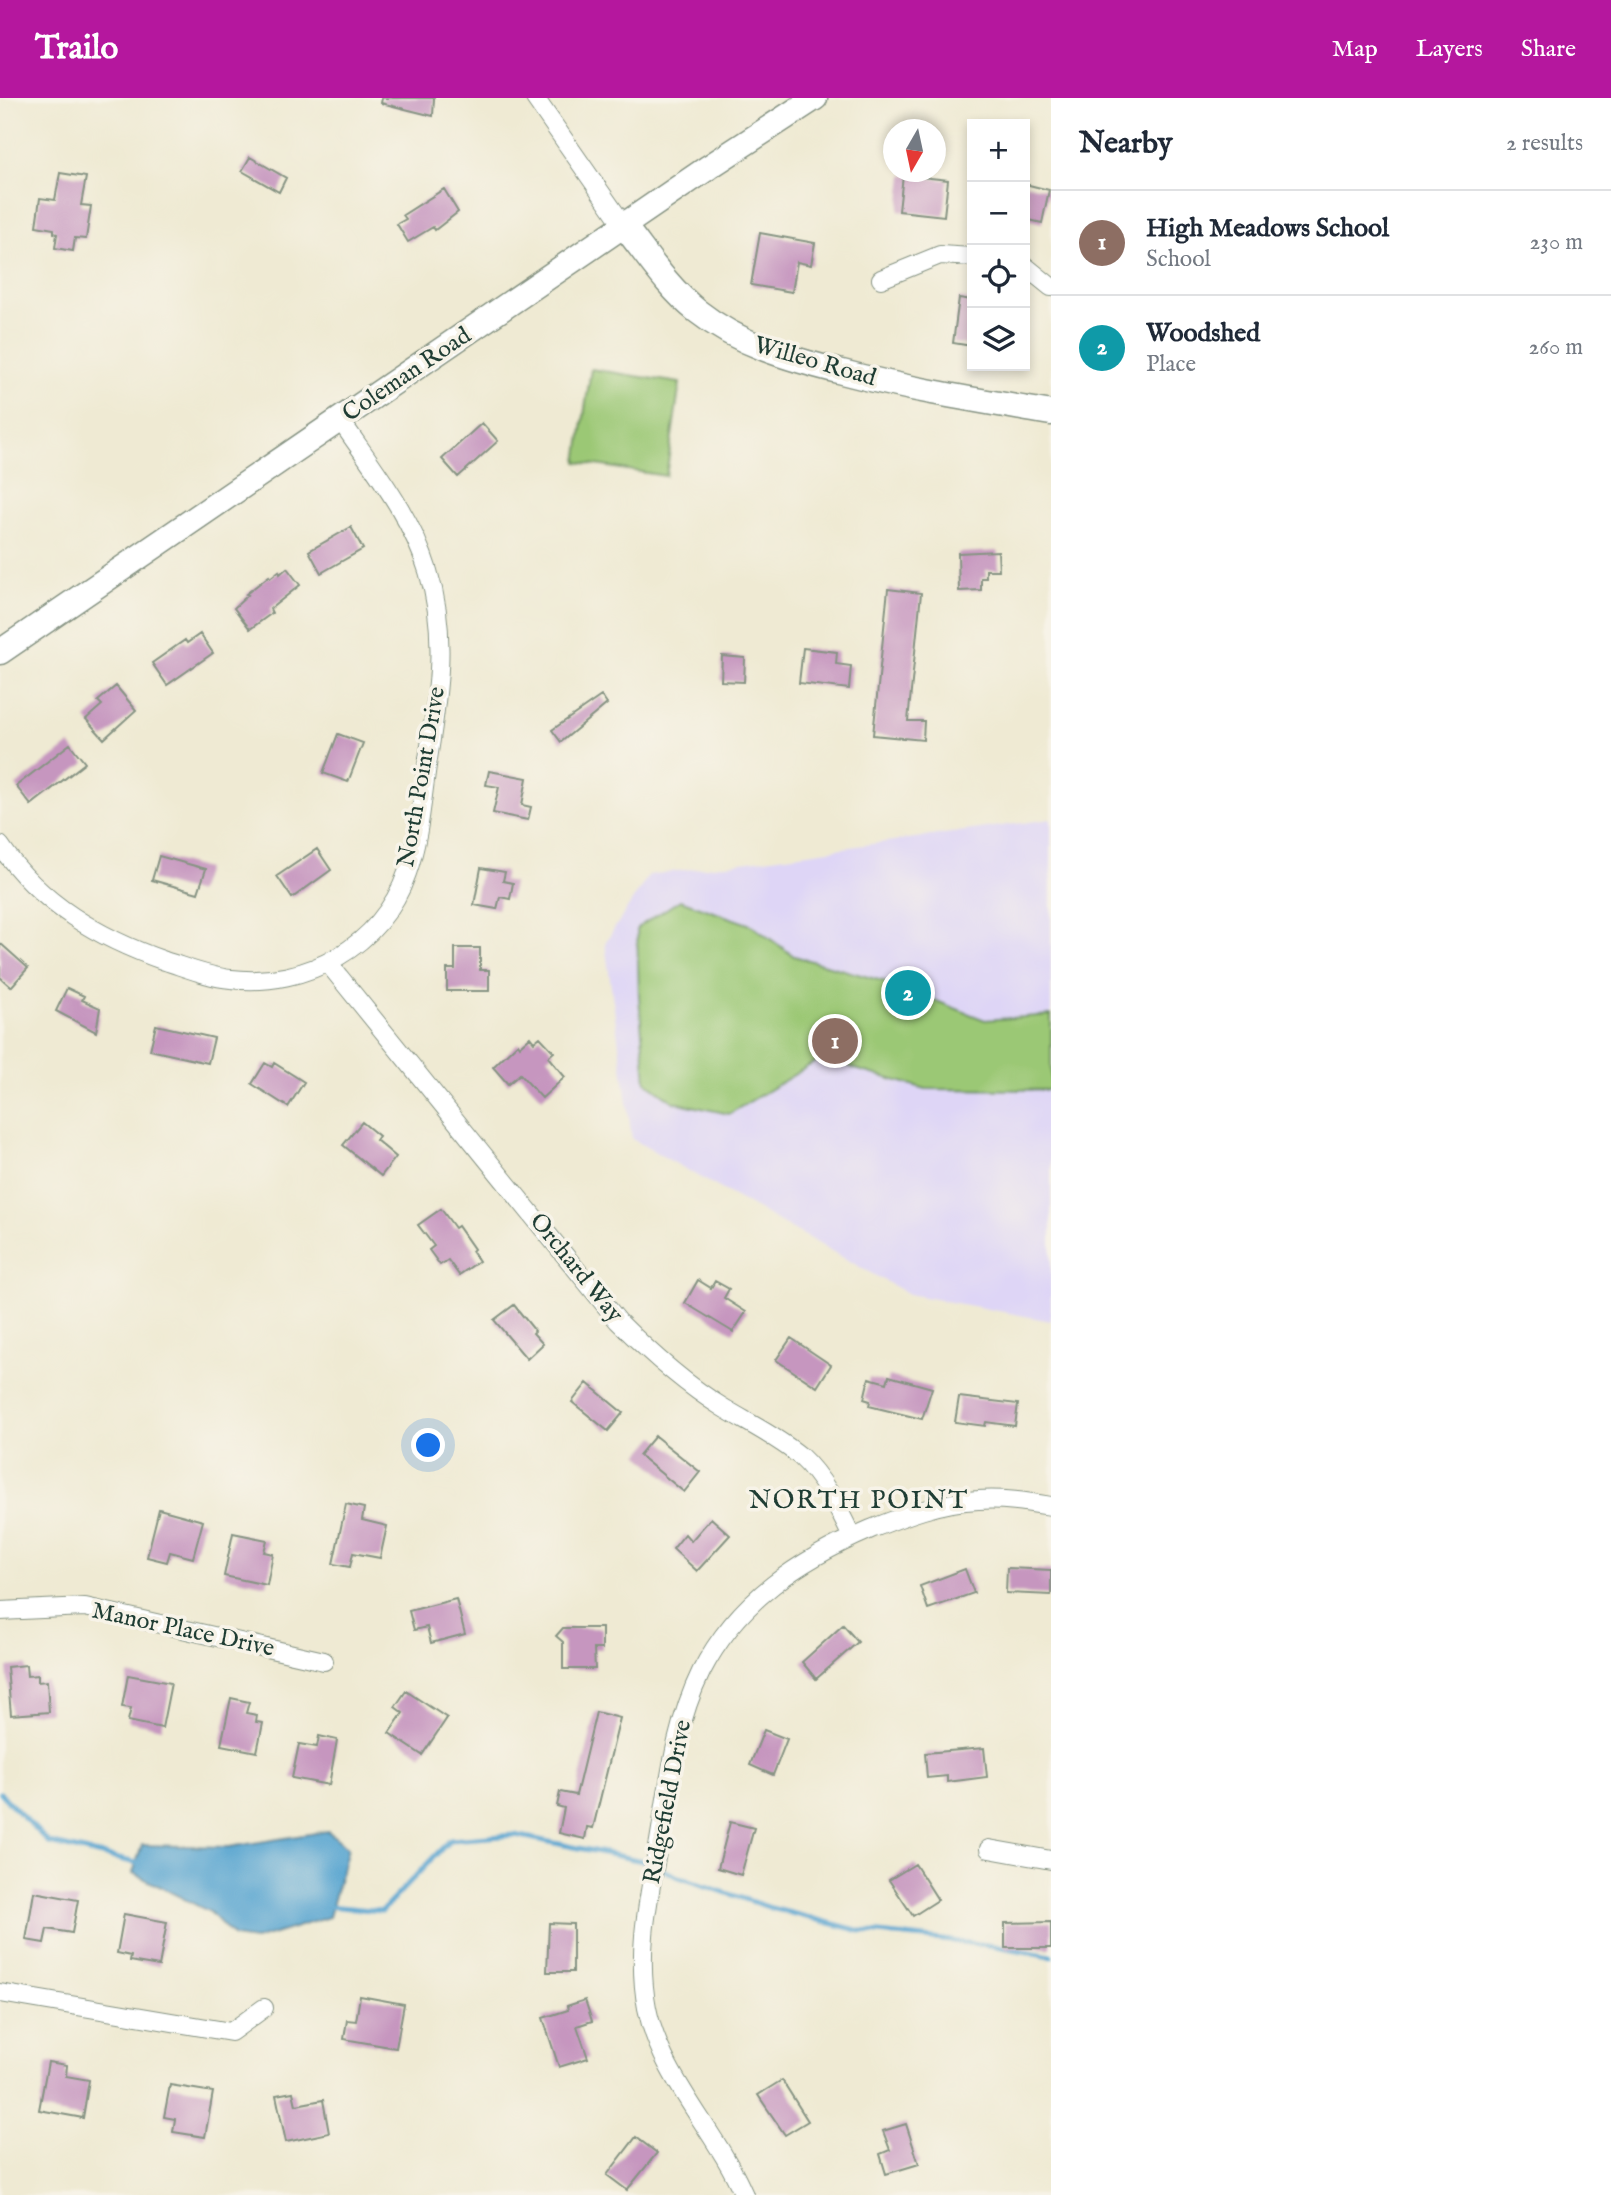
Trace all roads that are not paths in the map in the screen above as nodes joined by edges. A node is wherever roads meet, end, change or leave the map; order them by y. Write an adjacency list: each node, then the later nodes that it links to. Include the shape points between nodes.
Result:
1 (535, 98): 3 (street)
2 (815, 98): 3 (street, Coleman Road)
3 (624, 226): 8 (street, Willeo Road, via 685,301 749,344 874,380); 9 (street, Coleman Road)
4 (967, 257): 6 (street, via 940,255)
5 (1030, 270): 7 (street)
6 (881, 279)
7 (1051, 287)
8 (1051, 413)
9 (341, 421): 10 (street, Coleman Road); 12 (street, North Point Drive, via 398,504 419,545 436,603 441,663 407,874 375,927)
10 (0, 652)
11 (0, 845): 12 (street, North Point Drive, via 47,899 85,927 133,950 204,974 254,981 305,973)
12 (328, 963): 14 (street, Orchard Way, via 618,1321 686,1382 801,1458 829,1491)
13 (1051, 1506): 14 (street, Ridgefield Drive, via 979,1499 939,1505)
14 (852, 1537): 21 (street, Ridgefield Drive, via 805,1561 766,1590 729,1629 702,1670 677,1739 644,1928 643,1984 656,2038)
15 (0, 1611): 16 (street, Manor Place Drive, via 85,1607)
16 (324, 1661)
17 (989, 1850): 18 (street)
18 (1051, 1860)
19 (0, 1993): 20 (street, via 231,2032)
20 (264, 2008)
21 (744, 2195)

